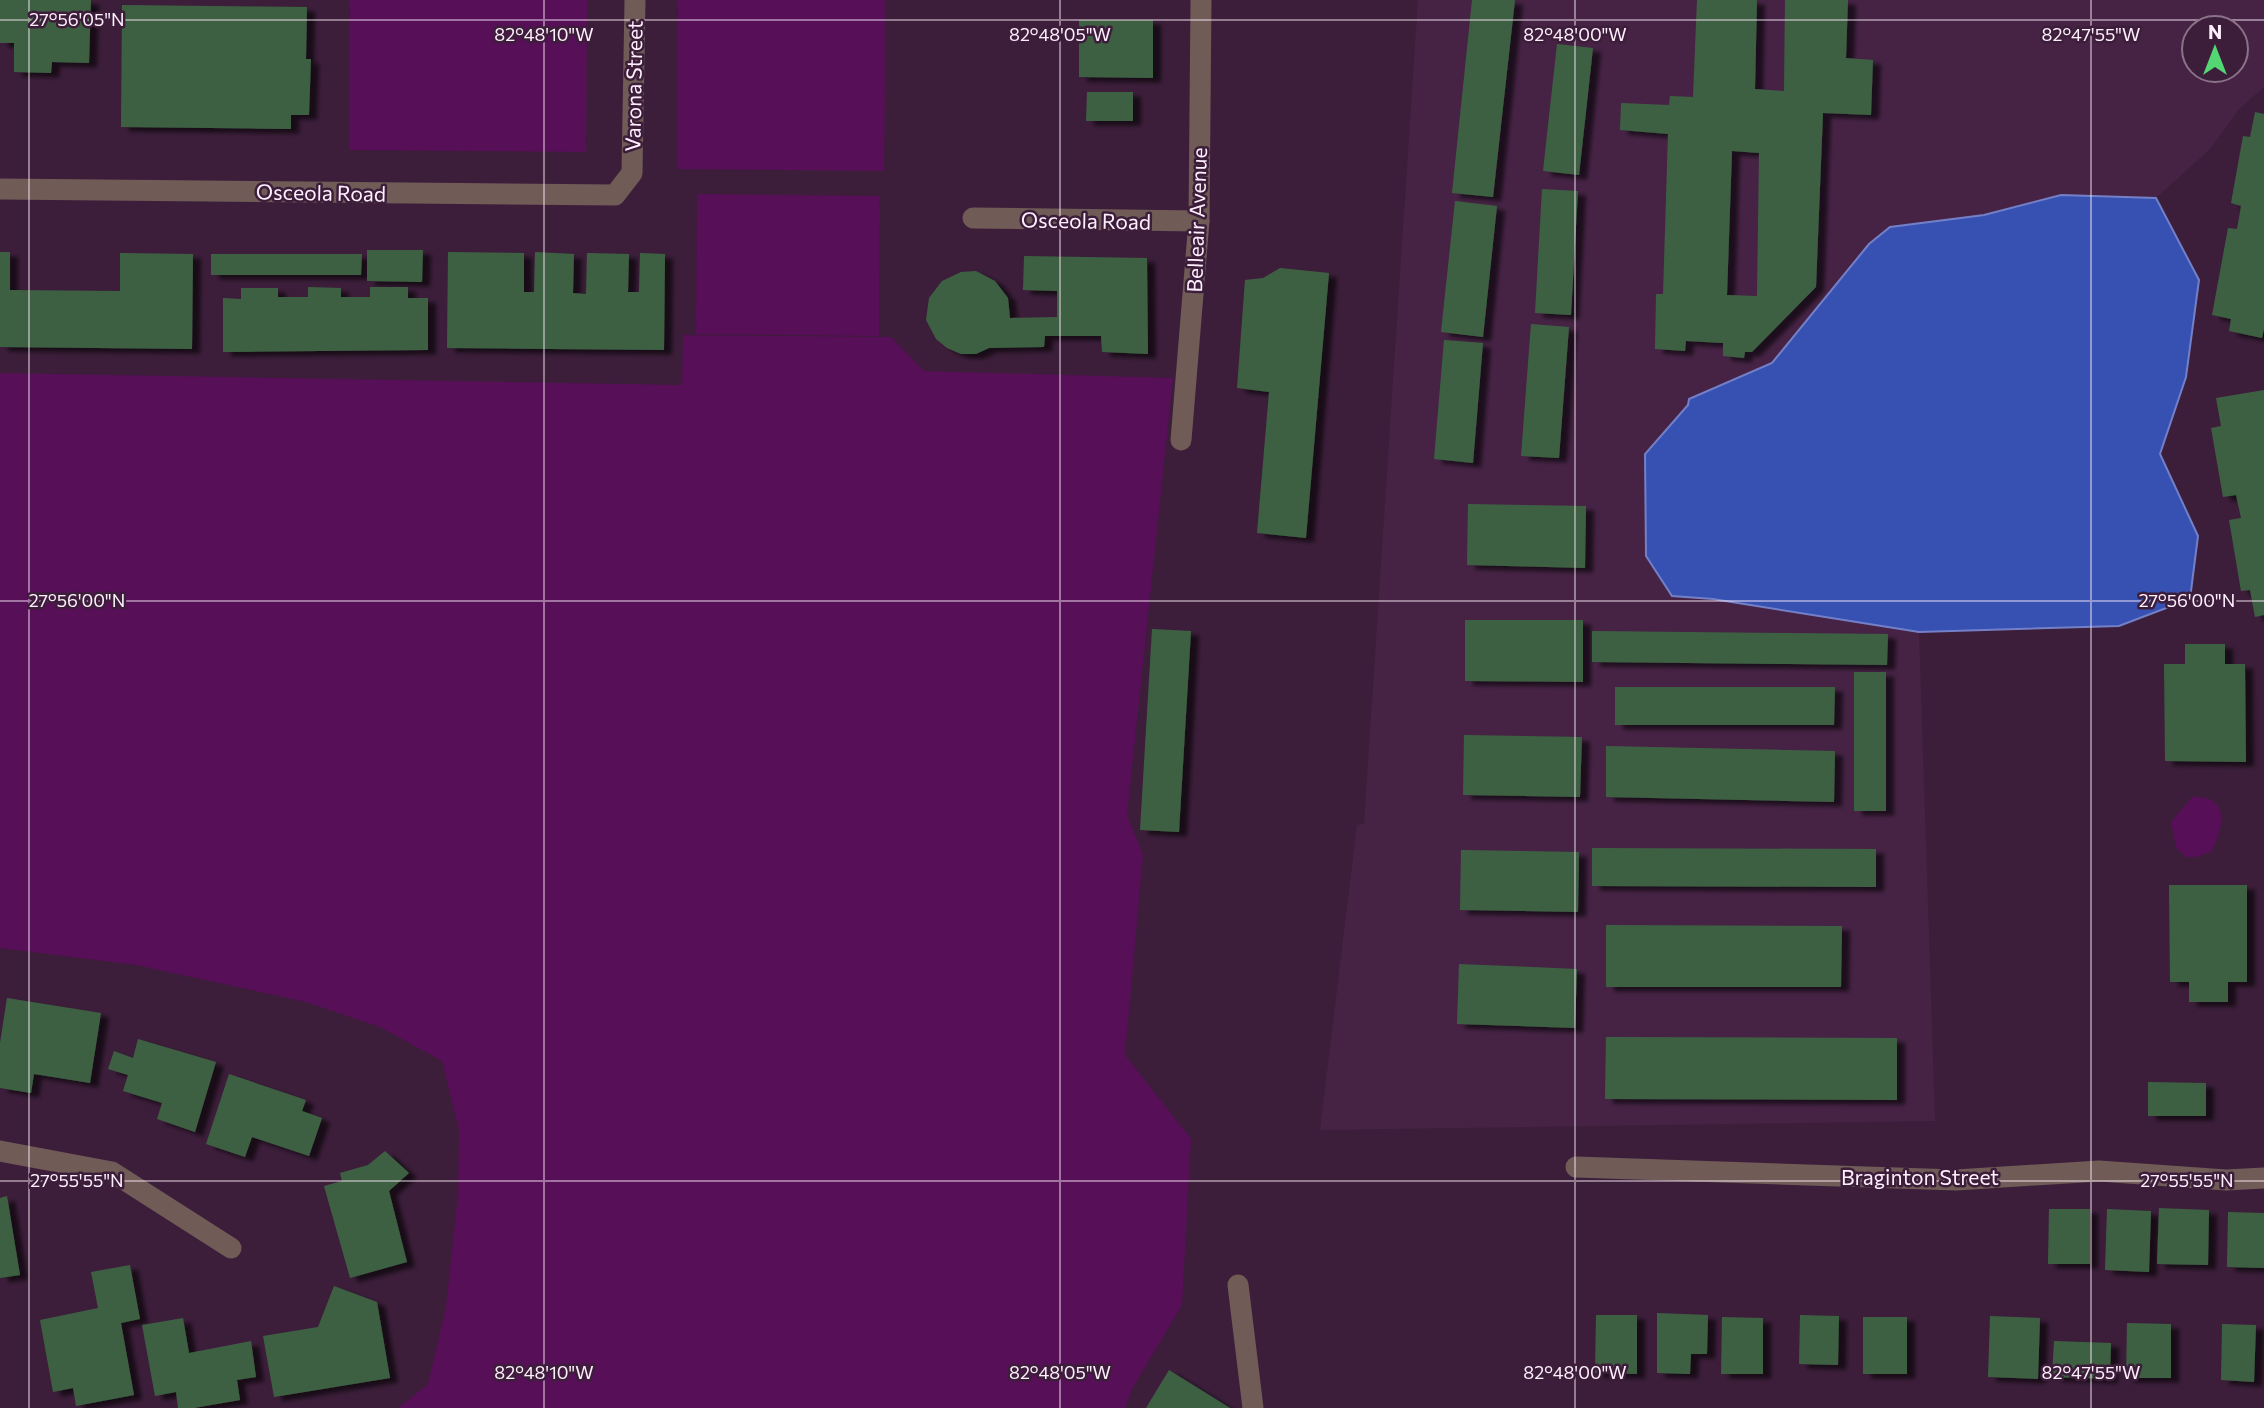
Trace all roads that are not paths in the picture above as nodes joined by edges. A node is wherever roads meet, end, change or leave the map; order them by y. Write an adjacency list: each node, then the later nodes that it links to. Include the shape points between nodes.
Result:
1 (635, 0): 3 (street, Varona Street)
2 (1201, 0): 6 (street, Belleair Avenue)
3 (632, 173): 4 (street, Osceola Road, via 615,195)
4 (0, 189)
5 (973, 218): 6 (street, Osceola Road)
6 (1199, 221): 7 (street, Belleair Avenue)
7 (1181, 440)
8 (0, 1151): 11 (street, via 112,1172)
9 (1576, 1167): 10 (street, Braginton Street, via 1956,1180 2099,1171 2227,1180)
10 (2264, 1178)
11 (231, 1248)
12 (1238, 1284): 13 (street)
13 (1253, 1408)

